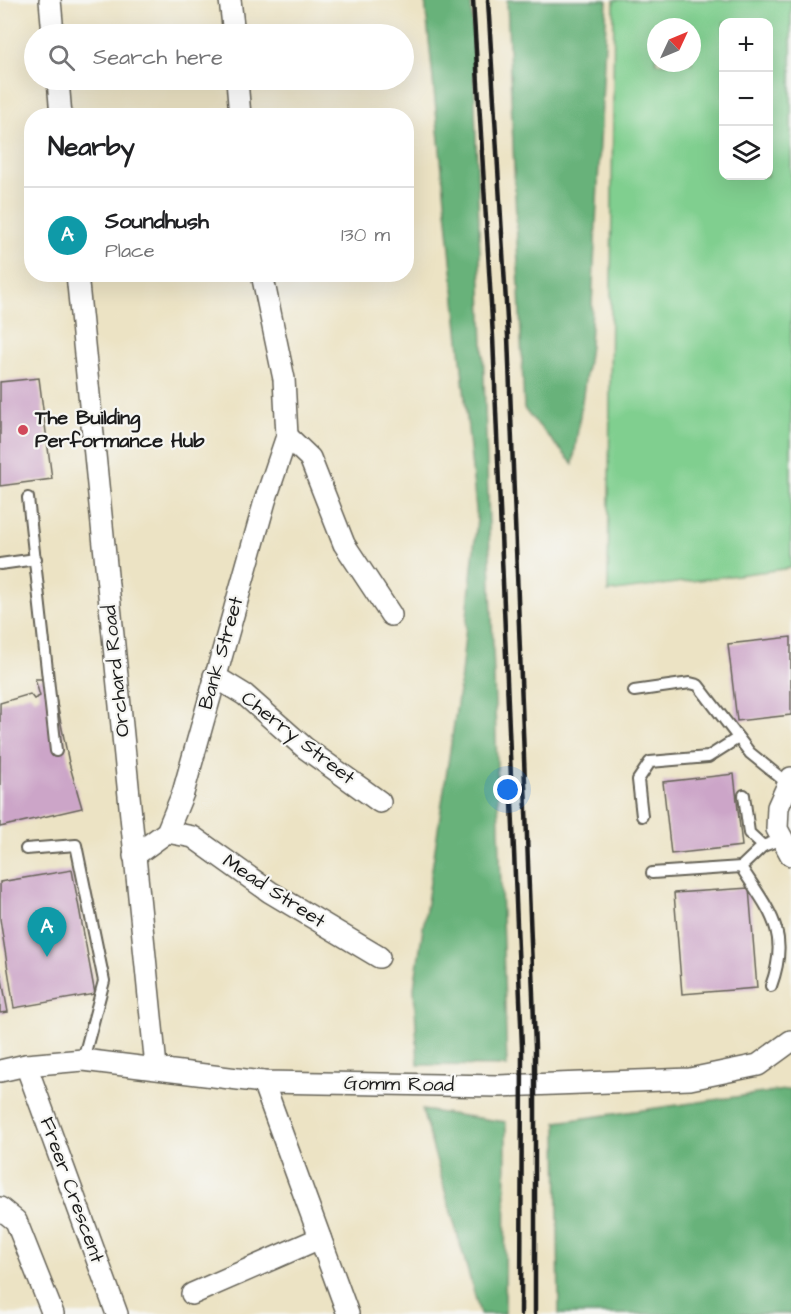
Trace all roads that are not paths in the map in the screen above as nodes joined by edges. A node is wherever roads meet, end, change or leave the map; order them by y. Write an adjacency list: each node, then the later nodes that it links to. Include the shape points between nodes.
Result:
1 (50, 0): 3 (street)
2 (231, 0): 4 (street)
3 (52, 24)
4 (233, 24)
5 (59, 90): 7 (street)
6 (238, 90): 8 (street)
7 (60, 108)
8 (239, 108)
9 (78, 282): 27 (street, Orchard Road)
10 (264, 282): 11 (street, Bank Street, via 284,379)
11 (286, 436): 15 (street, via 310,458 344,544); 16 (street, Bank Street)
12 (28, 498): 13 (lane)
13 (36, 559): 14 (lane); 19 (lane)
14 (0, 564)
15 (391, 615)
16 (214, 676): 22 (street, Cherry Street, via 245,695 305,748); 24 (street, Bank Street, via 183,793)
17 (634, 691): 18 (lane, via 698,685)
18 (738, 738): 20 (lane, via 750,753); 23 (lane, via 708,757 650,762 638,780)
19 (56, 751)
20 (789, 781): 25 (street, via 778,807)
21 (744, 795): 25 (lane, via 749,833)
22 (380, 802)
23 (642, 816)
24 (167, 832): 27 (street); 30 (street, Mead Street, via 193,837 270,892)
25 (779, 847): 28 (lane)
26 (26, 849): 33 (lane, via 76,845 104,981)
27 (134, 856): 35 (street, Orchard Road)
28 (741, 867): 29 (lane); 31 (lane, via 773,912 780,934 784,950)
29 (652, 873)
30 (379, 957)
31 (771, 986)
32 (791, 1041): 37 (street, Gomm Road, via 758,1065 690,1079 499,1086)
33 (83, 1060): 34 (street, Gomm Road); 35 (street, Gomm Road)
34 (26, 1065): 36 (street, Gomm Road); 42 (street, Freer Crescent)
35 (156, 1067): 37 (street, Gomm Road)
36 (0, 1071)
37 (263, 1082): 39 (street)
38 (0, 1208): 41 (street, via 16,1221)
39 (320, 1238): 40 (street); 43 (street)
40 (192, 1293)
41 (53, 1314)
42 (117, 1314)
43 (348, 1314)

